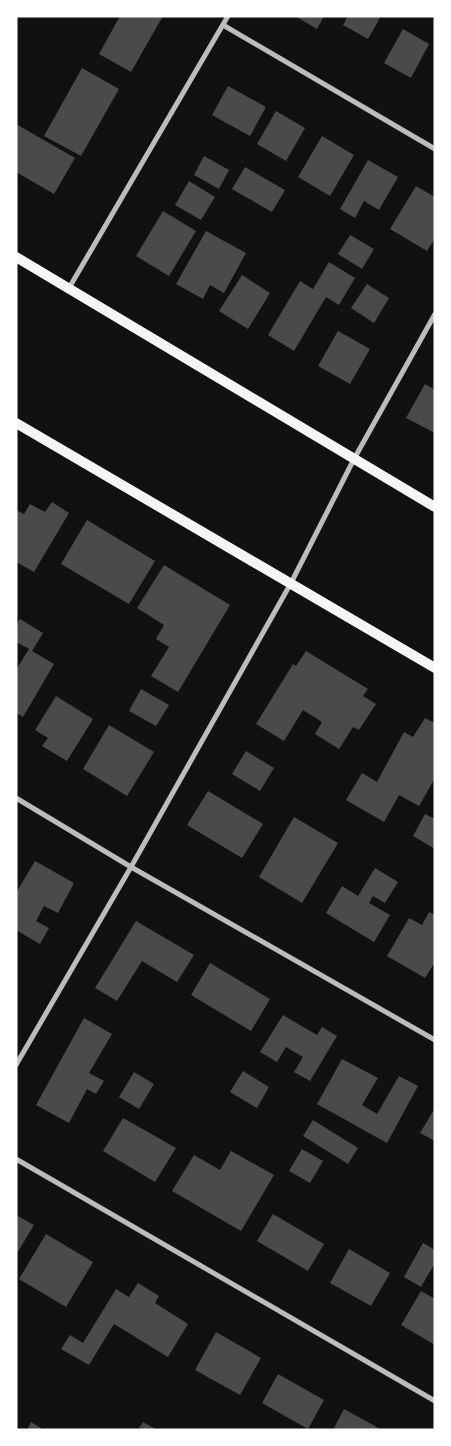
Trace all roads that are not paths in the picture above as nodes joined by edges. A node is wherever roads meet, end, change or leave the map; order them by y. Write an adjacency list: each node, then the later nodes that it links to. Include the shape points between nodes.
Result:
1 (228, 16): 2 (street)
2 (223, 26): 3 (street); 5 (street)
3 (435, 149)
4 (16, 257): 5 (main road)
5 (69, 288): 8 (main road)
6 (435, 314): 8 (street)
7 (16, 423): 10 (main road)
8 (354, 459): 9 (main road); 10 (street)
9 (435, 507)
10 (291, 583): 11 (main road); 13 (street)
11 (435, 668)
12 (16, 798): 13 (street)
13 (131, 866): 14 (street); 15 (street)
14 (435, 1040)
15 (16, 1065)
16 (16, 1159): 17 (street)
17 (435, 1401)

